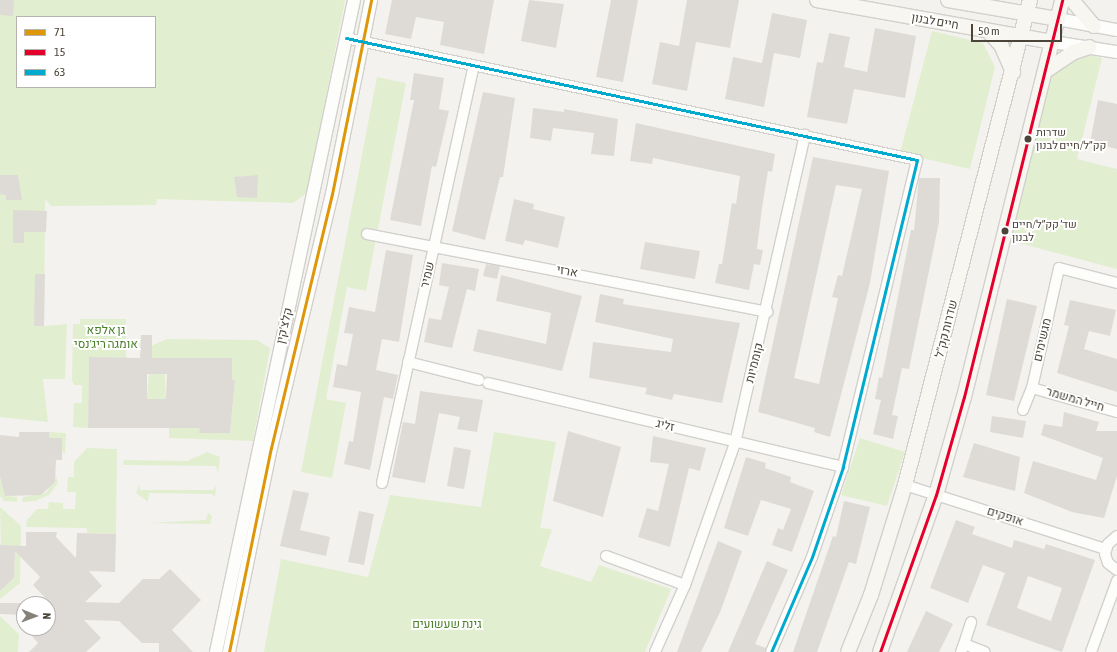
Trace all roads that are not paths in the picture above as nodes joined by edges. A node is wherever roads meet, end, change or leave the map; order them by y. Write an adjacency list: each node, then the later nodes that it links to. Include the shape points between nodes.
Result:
1 (354, 0): 13 (street, קלצ'קין)
2 (371, 0): 14 (street, קלצ'קין)
3 (818, 0): 11 (main road, חיים לבנון)
4 (948, 0): 7 (main road, חיים לבנון, via 1002,10)
5 (1062, 0): 8 (main road)
6 (1072, 0): 9 (main road)
7 (1026, 4): 8 (main road, חיים לבנון); 12 (main road, שדרות קק"ל)
8 (1058, 20): 9 (street); 15 (main road)
9 (1094, 26): 10 (street)
10 (1117, 30)
11 (988, 31): 12 (main road, חיים לבנון); 20 (main road, via 1001,44)
12 (1021, 36): 15 (main road, חיים לבנון); 20 (main road, שדרות קק"ל)
13 (346, 38): 14 (street); 43 (street, קלצ'קין)
14 (362, 42): 18 (street); 44 (street, קלצ'קין)
15 (1053, 42): 16 (street); 19 (main road)
16 (1089, 47): 17 (street); 19 (main road, via 1074,52)
17 (1117, 52)
18 (474, 66): 21 (street); 23 (street, שמיר)
19 (1046, 70): 34 (main road)
20 (1013, 72): 33 (main road, שדרות קק"ל)
21 (805, 135): 25 (street, קוממיות); 31 (street, via 917,160)
22 (367, 234): 23 (street, ארזי)
23 (435, 245): 25 (street, ארזי); 26 (street, שמיר)
24 (1117, 283): 27 (street, מגשימים, via 1059,268)
25 (767, 312): 30 (street, קוממיות)
26 (408, 362): 30 (street, זליג); 32 (street, שמיר)
27 (1032, 388): 28 (street, מגשימים); 29 (street, חייל המשמר)
28 (1023, 410)
29 (1117, 412)
30 (735, 443): 31 (street, זליג); 40 (street, קוממיות)
31 (843, 467): 46 (street, via 812,557)
32 (382, 483)
33 (905, 485): 34 (street, אופקים); 47 (main road, שדרות קק"ל, via 871,595)
34 (936, 495): 36 (street, אופקים); 48 (main road)
35 (1117, 536): 36 (street)
36 (1106, 549): 38 (street, via 1108,563)
37 (606, 556): 40 (street)
38 (1117, 570)
39 (1117, 581): 50 (street)
40 (684, 585): 45 (street, קוממיות)
41 (971, 622): 42 (street)
42 (963, 648): 49 (street)
43 (216, 652)
44 (229, 652)
45 (655, 652)
46 (771, 652)
47 (848, 652)
48 (880, 652)
49 (985, 652)
50 (1091, 652)

